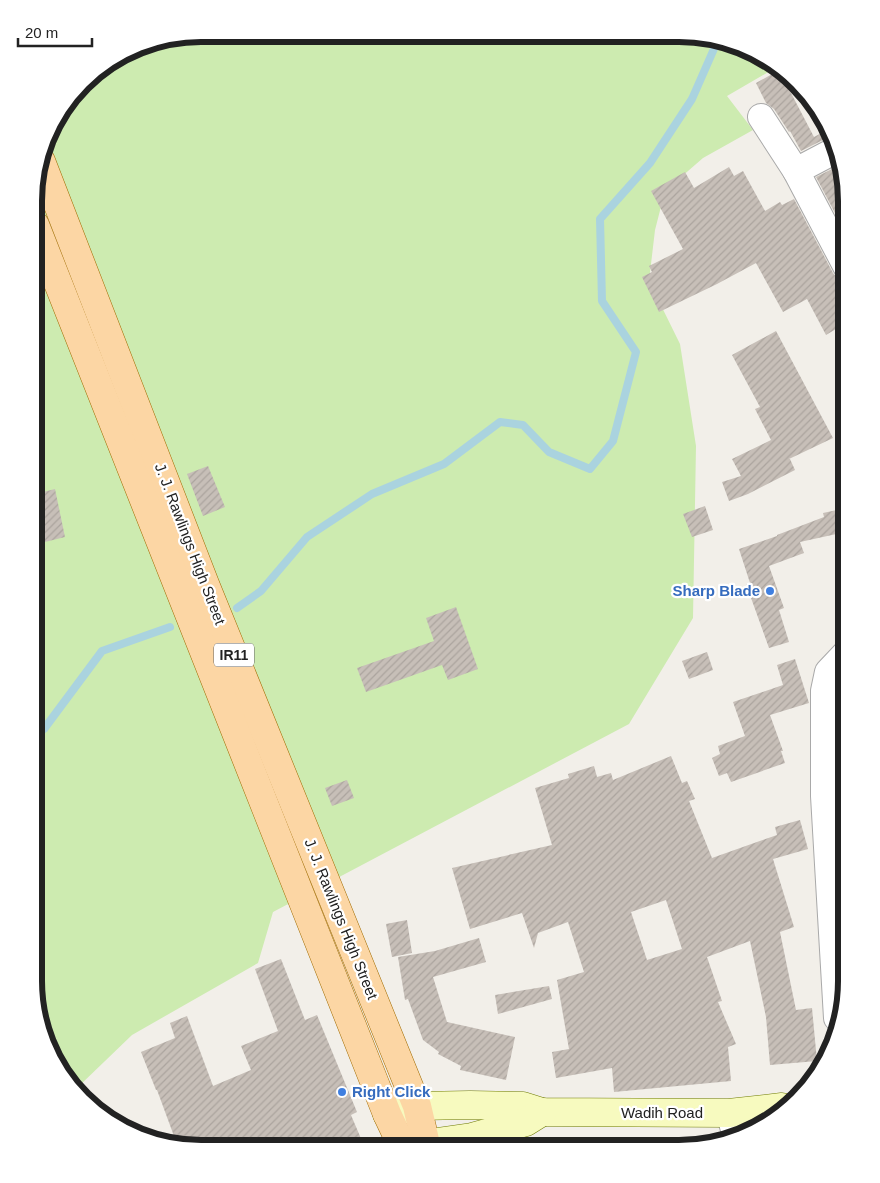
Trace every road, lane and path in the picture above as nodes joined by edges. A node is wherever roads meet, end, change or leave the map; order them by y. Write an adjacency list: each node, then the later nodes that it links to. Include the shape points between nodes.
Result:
1 (761, 117): 3 (street)
2 (830, 153): 3 (street)
3 (796, 172): 6 (street)
4 (46, 173): 10 (main road, J. J. Rawlings High Street / IR11, via 208,593)
5 (42, 243): 13 (main road, J. J. Rawlings High Street / IR11)
6 (838, 251)
7 (837, 662): 8 (street, via 828,672 824,691)
8 (835, 794): 9 (street)
9 (837, 994)
10 (417, 1106): 12 (street, Wadih Road, via 523,1106); 13 (street, Wadih Road); 16 (main road, J. J. Rawlings High Street / IR11)
11 (772, 1110): 14 (street, Wadih Road)
12 (542, 1112): 14 (street, Wadih Road); 17 (street, Wadih Road, via 526,1122)
13 (386, 1114): 15 (main road, J. J. Rawlings High Street / IR11)
14 (733, 1125)
15 (409, 1140)
16 (415, 1140)
17 (455, 1140)

